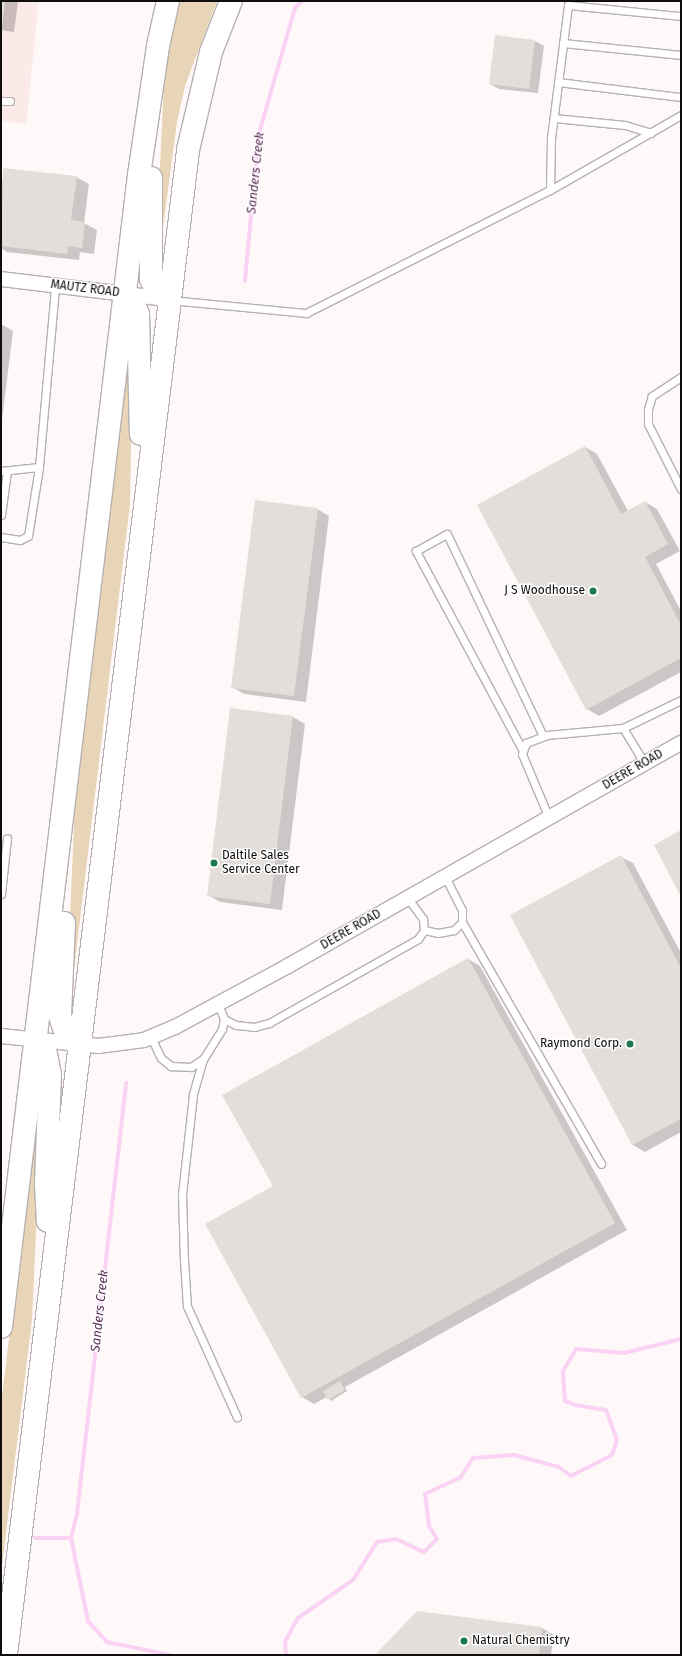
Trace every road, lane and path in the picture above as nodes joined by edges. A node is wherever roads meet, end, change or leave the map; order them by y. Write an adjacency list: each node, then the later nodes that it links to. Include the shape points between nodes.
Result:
1 (168, 1): 6 (main road)
2 (231, 1): 18 (main road, via 211,52 193,129)
3 (681, 16): 4 (lane, via 568,5)
4 (563, 43): 5 (lane); 7 (lane)
5 (681, 55)
6 (153, 81): 17 (main road); 18 (main road, via 151,279 157,292)
7 (558, 82): 8 (lane); 12 (lane)
8 (681, 98)
9 (1, 101): 10 (lane)
10 (10, 102)
11 (681, 115): 13 (lane)
12 (554, 118): 13 (lane, via 625,125); 14 (lane)
13 (651, 133): 14 (lane)
14 (550, 190): 18 (lane, via 306,314)
15 (1, 279): 16 (street, MAUTZ ROAD)
16 (55, 286): 17 (street, MAUTZ ROAD); 20 (lane)
17 (125, 294): 18 (street, MAUTZ ROAD); 23 (main road, via 133,301 138,314); 32 (main road)
18 (169, 299): 23 (main road)
19 (681, 377): 22 (lane, via 652,396 648,409 648,424)
20 (39, 468): 21 (lane); 25 (lane, via 28,536 20,540)
21 (4, 471): 24 (lane)
22 (681, 489)
23 (144, 511): 45 (main road)
24 (1, 515)
25 (1, 537)
26 (681, 700): 27 (lane)
27 (623, 728): 28 (lane); 31 (lane)
28 (543, 736): 30 (lane, via 526,743); 30 (lane, via 447,534 416,551)
29 (681, 743): 31 (street, DEERE ROAD)
30 (522, 749): 33 (lane)
31 (644, 764): 33 (street, DEERE ROAD)
32 (63, 814): 44 (main road); 45 (main road, via 64,918 60,1016 66,1034)
33 (550, 818): 35 (street, DEERE ROAD)
34 (7, 838): 36 (lane)
35 (445, 877): 37 (street, DEERE ROAD); 38 (lane, via 462,910)
36 (1, 894)
37 (408, 898): 39 (lane, via 423,919); 40 (street, DEERE ROAD)
38 (462, 922): 39 (lane, via 454,930 438,933); 47 (lane)
39 (424, 930): 41 (lane, via 418,939 269,1023 254,1027)
40 (218, 1004): 41 (lane); 43 (street, DEERE ROAD)
41 (224, 1019): 46 (lane, via 222,1029)
42 (1, 1036): 44 (street, DEERE ROAD)
43 (151, 1037): 45 (street, DEERE ROAD, via 126,1044); 46 (lane, via 161,1058 171,1066 191,1067)
44 (36, 1041): 45 (street, DEERE ROAD); 48 (main road, via 44,1049 50,1074 46,1185); 49 (main road)
45 (79, 1046): 48 (main road)
46 (203, 1059): 50 (lane, via 193,1095 182,1194 187,1306)
47 (601, 1164)
48 (51, 1282): 51 (main road)
49 (1, 1327)
50 (237, 1417)
51 (6, 1655)

